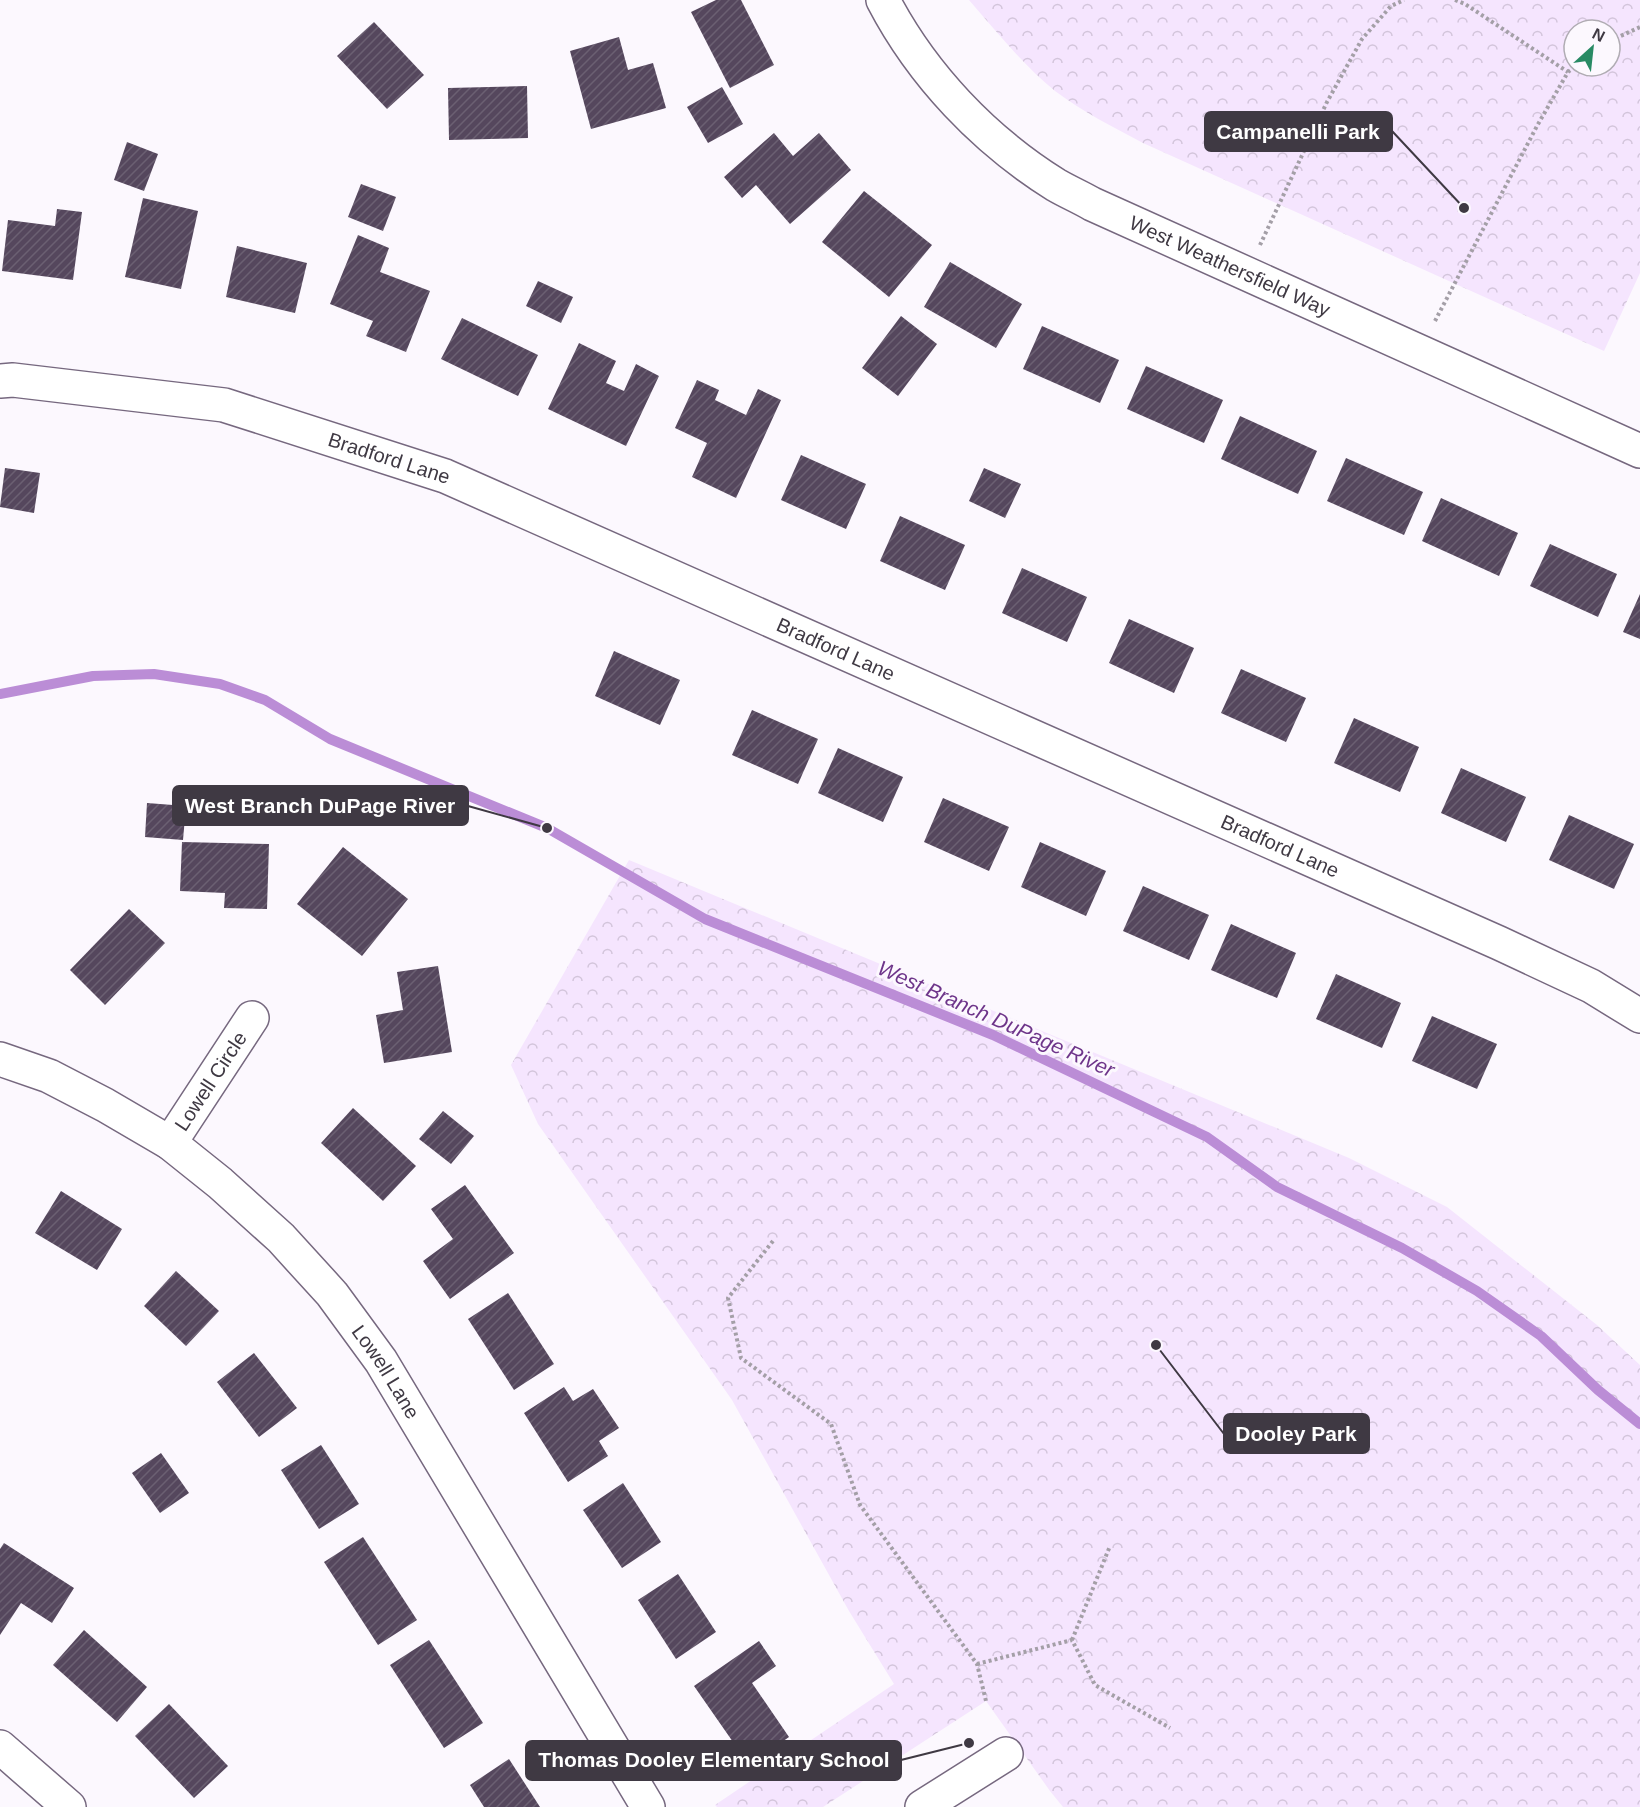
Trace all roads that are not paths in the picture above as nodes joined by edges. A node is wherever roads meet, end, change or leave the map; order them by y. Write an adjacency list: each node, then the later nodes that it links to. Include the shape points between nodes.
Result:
1 (883, 0): 3 (street, West Weathersfield Way, via 897,27 940,86 1017,158 1057,185)
2 (0, 381): 4 (street, Bradford Lane, via 224,405 445,476 1499,943 1590,986)
3 (1640, 451)
4 (1640, 1016)
5 (252, 1018): 7 (street, Lowell Circle)
6 (0, 1059): 7 (street, Lowell Lane, via 49,1076)
7 (170, 1143): 11 (street, Lowell Lane, via 281,1238 339,1303 381,1361)
8 (0, 1747): 10 (street)
9 (1006, 1754): 12 (street)
10 (69, 1807)
11 (648, 1807)
12 (922, 1807)

